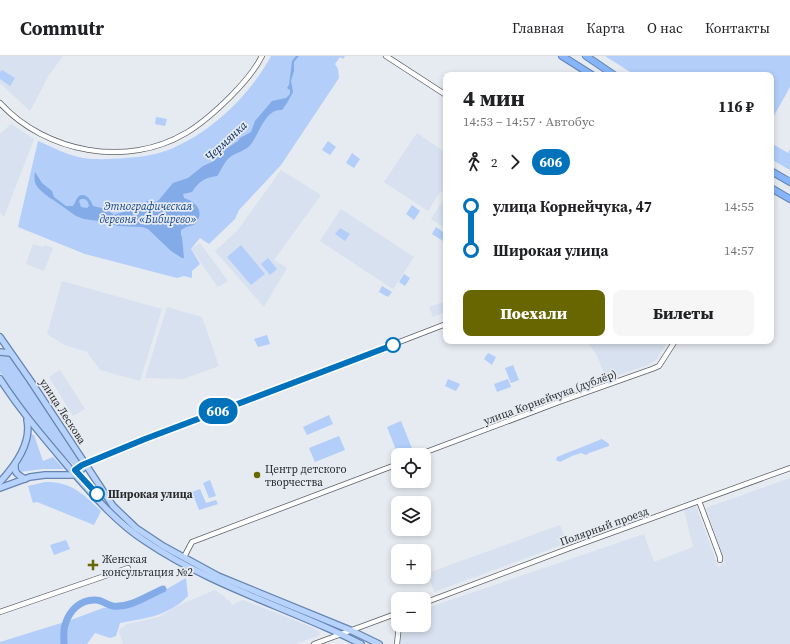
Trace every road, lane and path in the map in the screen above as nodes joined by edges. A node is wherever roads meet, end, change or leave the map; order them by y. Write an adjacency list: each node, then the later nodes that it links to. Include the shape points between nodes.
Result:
1 (262, 56): 8 (street, via 243,84 202,123 185,134 145,148 103,152 76,148 30,129)
2 (386, 56): 7 (street)
3 (562, 56): 5 (highway)
4 (586, 56): 6 (highway)
5 (587, 72)
6 (610, 72)
7 (443, 93)
8 (0, 103)
9 (774, 173): 10 (highway)
10 (790, 182)
11 (774, 190): 12 (highway)
12 (790, 199)
13 (443, 325): 21 (street)
14 (0, 337): 17 (main road, улица Лескова)
15 (672, 344): 20 (street, улица Корнейчука (дублёр), via 659,366 652,370)
16 (0, 352): 17 (main road)
17 (10, 352): 21 (main road, улица Лескова)
18 (0, 379): 19 (main road)
19 (26, 418): 22 (main road, via 29,429); 25 (main road)
20 (431, 450)
21 (87, 463): 25 (main road); 30 (main road, улица Лескова, via 113,506 136,528)
22 (15, 465): 26 (main road, via 17,474); 27 (main road)
23 (391, 467): 30 (street, via 192,542)
24 (790, 468): 29 (street, Полярный проезд)
25 (75, 474): 26 (main road); 38 (main road, via 105,507 144,541 236,590)
26 (25, 479): 28 (main road)
27 (0, 482)
28 (0, 488)
29 (699, 501): 31 (street); 33 (street, Полярный проезд)
30 (184, 557): 36 (main road, via 238,585)
31 (720, 560)
32 (128, 568): 34 (street)
33 (431, 600)
34 (0, 612)
35 (391, 615): 36 (street)
36 (350, 630): 38 (street); 41 (main road)
37 (398, 632): 42 (street)
38 (341, 634): 39 (street); 40 (main road)
39 (314, 644)
40 (361, 644)
41 (379, 644)
42 (397, 644)

